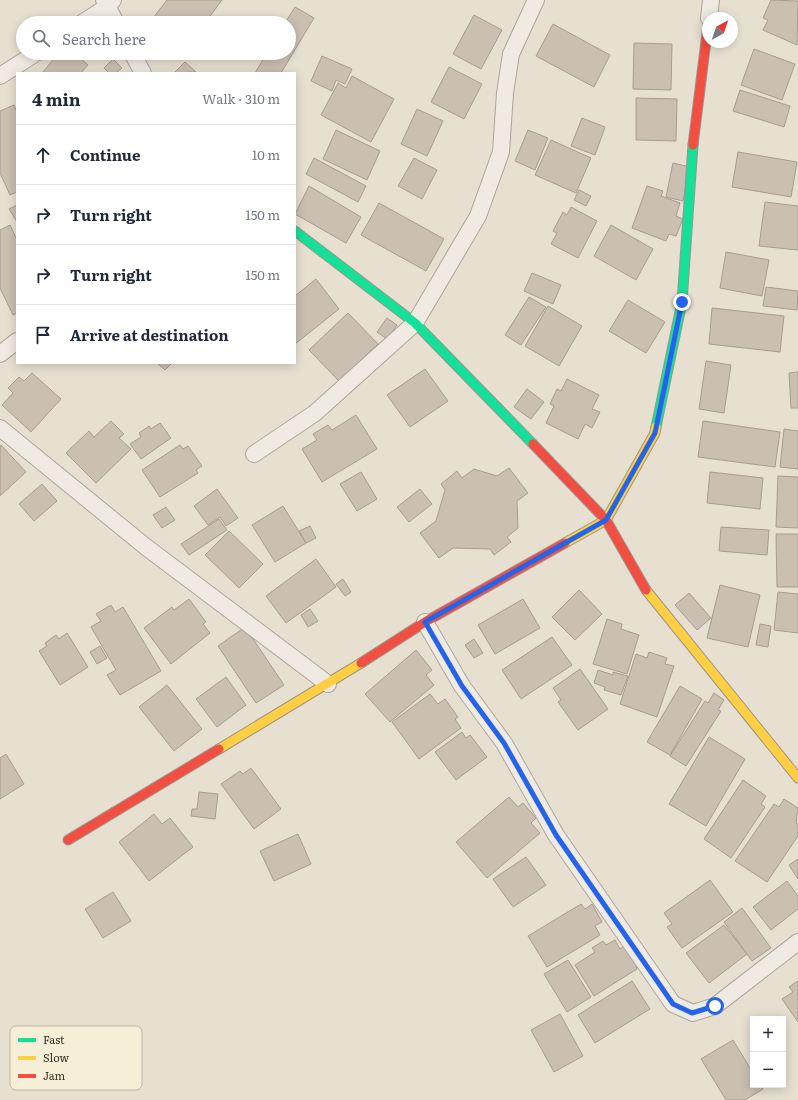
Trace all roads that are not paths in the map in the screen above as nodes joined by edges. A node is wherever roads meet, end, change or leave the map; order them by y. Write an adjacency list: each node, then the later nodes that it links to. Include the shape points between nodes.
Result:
1 (536, 0): 13 (street, via 511,54 505,93 501,152 478,216)
2 (711, 0): 4 (street)
3 (108, 2): 5 (street); 6 (street)
4 (710, 12)
5 (91, 16)
6 (113, 16)
7 (705, 48): 18 (street, via 694,129 682,302 655,433)
8 (25, 60): 11 (street)
9 (136, 60): 10 (street)
10 (142, 72)
11 (0, 76)
12 (296, 232): 13 (street)
13 (415, 323): 17 (street, via 315,413); 18 (street)
14 (16, 342): 15 (street)
15 (0, 354)
16 (0, 428): 20 (street, via 146,547)
17 (254, 454)
18 (606, 520): 19 (street); 21 (street, via 644,588)
19 (425, 622): 20 (street); 23 (street, via 462,686 504,743 556,835 673,1004 692,1013 715,1006)
20 (328, 684): 22 (street)
21 (798, 778)
22 (68, 840)
23 (798, 942)

